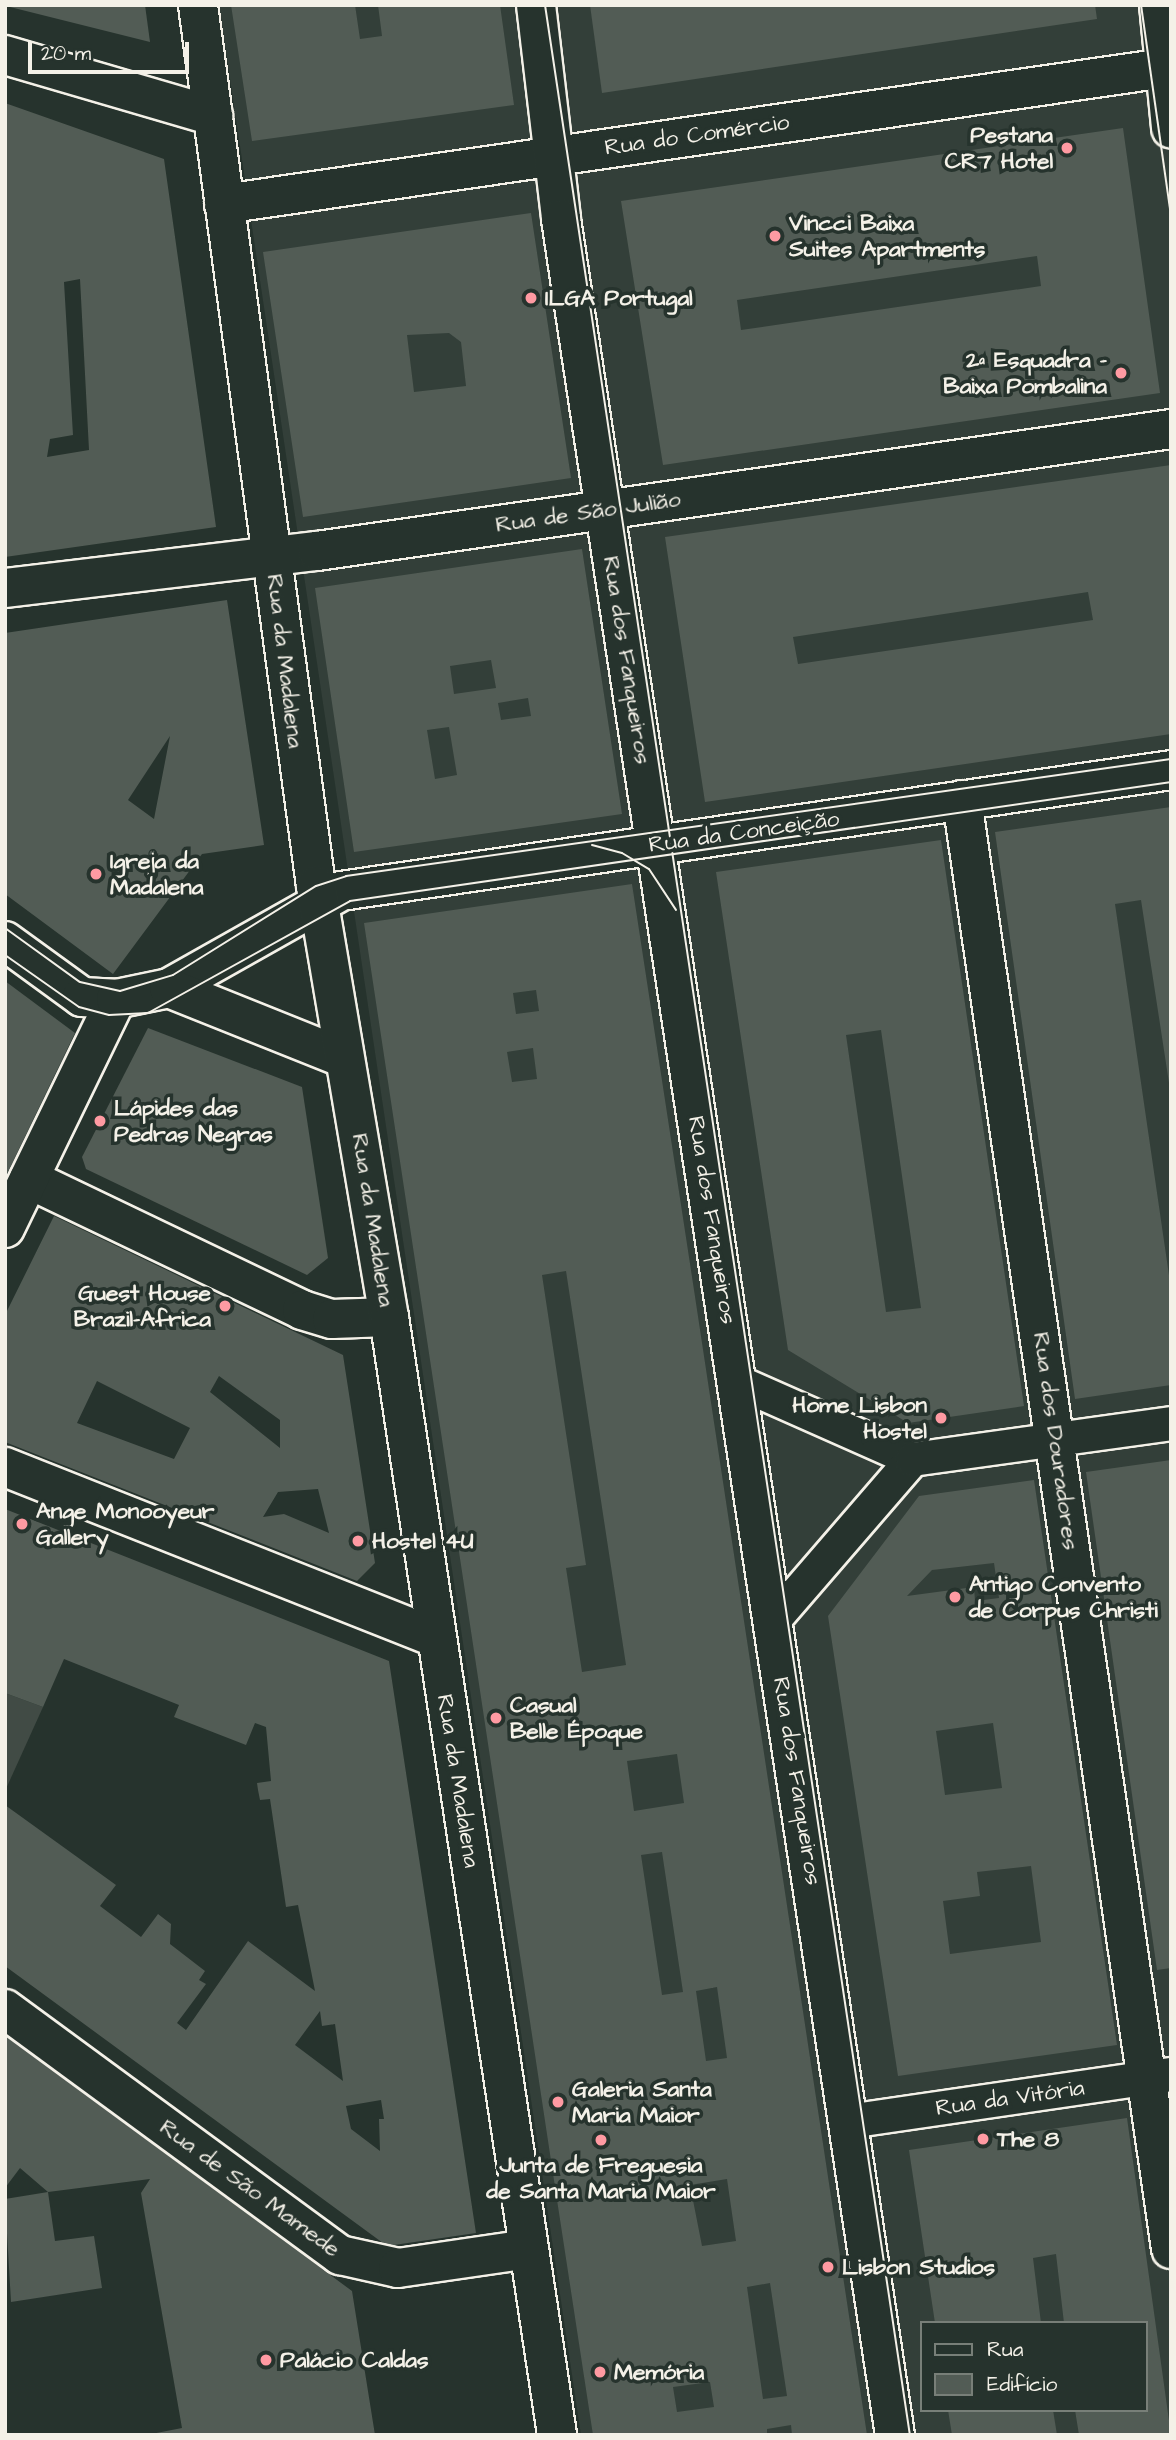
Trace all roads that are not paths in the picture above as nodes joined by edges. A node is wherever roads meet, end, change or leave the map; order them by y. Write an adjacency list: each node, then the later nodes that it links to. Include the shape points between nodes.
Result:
1 (198, 5): 6 (street, Rua da Madalena)
2 (536, 5): 8 (street, Rua dos Fanqueiros)
3 (1159, 5): 5 (street)
4 (5, 55): 6 (street)
5 (1166, 68): 7 (street); 8 (street, Rua do Comércio)
6 (213, 116): 9 (street, Rua da Madalena)
7 (1171, 128)
8 (551, 156): 9 (street, Rua do Comércio); 11 (street, Rua dos Fanqueiros)
9 (224, 204): 12 (street, Rua da Madalena)
10 (1171, 429): 11 (street, Rua de São Julião)
11 (605, 510): 12 (street, Rua de São Julião); 16 (street, Rua dos Fanqueiros)
12 (273, 556): 13 (street, Rua de São Julião); 17 (street, Rua da Madalena)
13 (5, 588)
14 (1171, 770): 15 (street, Rua da Conceição)
15 (962, 800): 16 (street, Rua da Conceição); 27 (street, Rua dos Douradores)
16 (655, 844): 17 (street, Rua da Conceição, via 341,891); 25 (street, Rua dos Fanqueiros)
17 (319, 900): 19 (street, Rua da Conceição); 21 (street, Rua da Madalena)
18 (5, 941): 20 (street, via 82,997)
19 (169, 988): 20 (street); 21 (street)
20 (116, 999): 22 (street)
21 (344, 1058): 24 (street, Rua da Madalena)
22 (29, 1179): 23 (street); 24 (street, via 302,1310 344,1320)
23 (5, 1228)
24 (389, 1317): 31 (street, Rua da Madalena)
25 (736, 1381): 28 (street); 30 (street, Rua dos Fanqueiros)
26 (1171, 1423): 27 (street)
27 (1056, 1439): 28 (street); 33 (street, Rua dos Douradores)
28 (912, 1460): 30 (street)
29 (5, 1467): 31 (street)
30 (773, 1620): 34 (street, Rua dos Fanqueiros)
31 (436, 1638): 35 (street, Rua da Madalena)
32 (5, 2009): 35 (street, Rua de São Mamede, via 340,2255 398,2268)
33 (1159, 2076): 34 (street, Rua da Vitória); 36 (street, Rua dos Douradores)
34 (848, 2121): 38 (street, Rua dos Fanqueiros)
35 (528, 2249): 37 (street, Rua da Madalena)
36 (1171, 2249)
37 (557, 2435)
38 (895, 2435)

